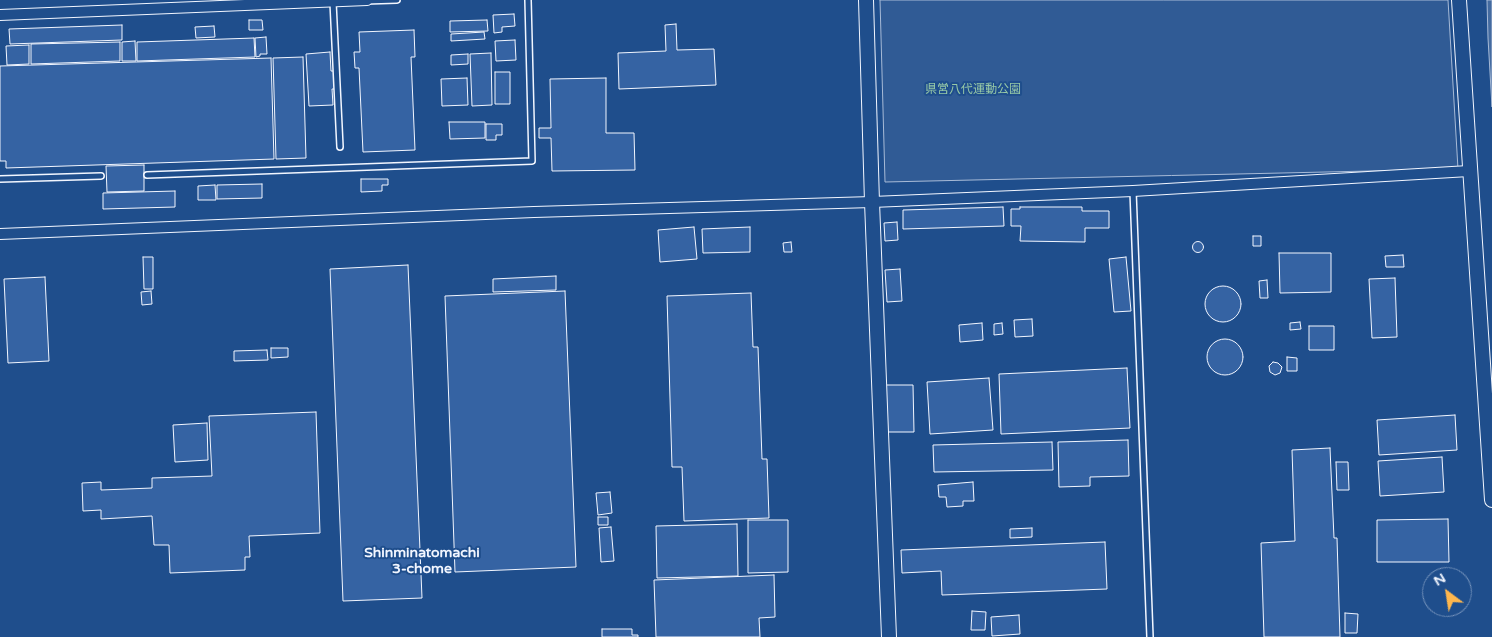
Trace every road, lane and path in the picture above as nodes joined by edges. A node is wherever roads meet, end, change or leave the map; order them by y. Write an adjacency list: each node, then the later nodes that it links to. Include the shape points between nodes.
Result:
1 (367, 0): 7 (street)
2 (397, 0): 6 (lane)
3 (528, 0): 10 (lane, via 532,162)
4 (866, 0): 14 (street)
5 (1459, 0): 9 (street)
6 (333, 2): 7 (lane); 8 (lane)
7 (0, 16)
8 (340, 147)
9 (1469, 171): 13 (street); 16 (street)
10 (147, 175)
11 (101, 176): 12 (lane)
12 (0, 179)
13 (1133, 190): 14 (street); 18 (lane)
14 (872, 202): 15 (street); 17 (street)
15 (0, 234)
16 (1492, 500)
17 (888, 637)
18 (1150, 637)

